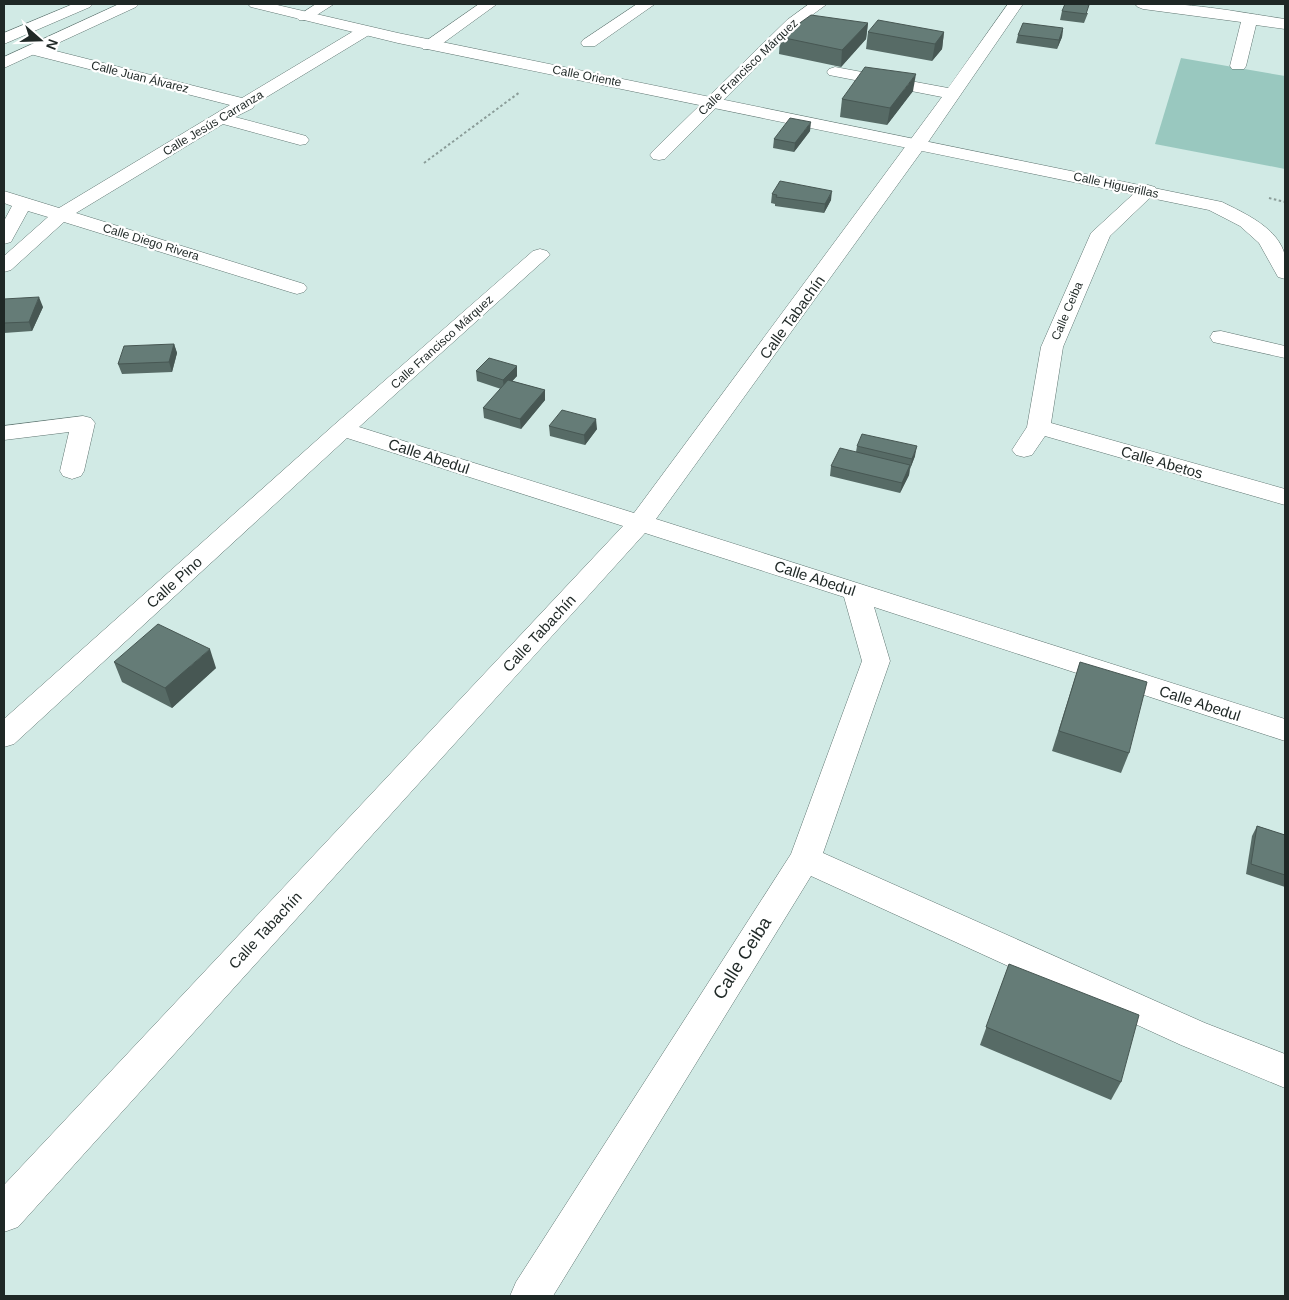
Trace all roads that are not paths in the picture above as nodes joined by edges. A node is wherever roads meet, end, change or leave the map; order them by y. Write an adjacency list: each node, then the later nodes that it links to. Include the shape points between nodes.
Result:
1 (85, 4): 14 (street)
2 (130, 4): 17 (street)
3 (256, 4): 10 (street, Calle Oriente)
4 (326, 4): 10 (street)
5 (489, 4): 16 (street)
6 (646, 4): 15 (street)
7 (819, 4): 22 (street, Calle Francisco Márquez, via 792,23)
8 (1015, 4): 21 (street, Calle Tabachín)
9 (1143, 4): 11 (street)
10 (304, 17): 13 (street, Calle Oriente)
11 (1250, 18): 12 (street); 19 (street)
12 (1285, 24)
13 (363, 32): 16 (street, Calle Oriente); 23 (street, Calle Jesús Carranza)
14 (4, 39)
15 (589, 43)
16 (429, 46): 22 (street, Calle Oriente)
17 (32, 50): 18 (street); 23 (street, Calle Juan Álvarez)
18 (4, 63)
19 (1238, 66)
20 (835, 72): 21 (street)
21 (953, 94): 26 (street, Calle Tabachín)
22 (713, 102): 26 (street, Calle Oriente); 27 (street, Calle Francisco Márquez)
23 (247, 104): 24 (street, Calle Jesús Carranza)
24 (220, 118): 25 (street); 31 (street, Calle Jesús Carranza)
25 (300, 140)
26 (918, 144): 28 (street, Calle Higuerillas); 45 (street, Calle Tabachín)
27 (659, 155)
28 (1148, 191): 35 (street, Calle Higuerillas, via 1215,206 1247,222 1267,240); 39 (street, Calle Ceiba, via 1101,233 1052,347)
29 (4, 197): 30 (street, Calle Diego Rivera)
30 (23, 203): 31 (street, Calle Diego Rivera); 32 (street)
31 (62, 214): 34 (street, Calle Jesús Carranza); 36 (street, Calle Diego Rivera)
32 (4, 238)
33 (540, 255): 40 (street, Calle Francisco Márquez)
34 (4, 266)
35 (1285, 273)
36 (297, 288)
37 (1221, 337): 38 (street)
38 (1285, 352)
39 (1039, 427): 42 (street, Calle Ceiba); 44 (street, Calle Abetos)
40 (343, 429): 45 (street, Calle Abedul); 48 (street, Calle Pino)
41 (4, 433): 43 (street, via 83,423)
42 (1024, 450)
43 (72, 471)
44 (1285, 497)
45 (640, 523): 46 (street, Calle Abedul); 51 (street, Calle Tabachín)
46 (856, 592): 47 (street, Calle Abedul); 49 (street, Calle Ceiba, via 876,661)
47 (1285, 730)
48 (4, 736)
49 (805, 859): 50 (street, via 1193,1034); 52 (street, Calle Ceiba)
50 (1285, 1071)
51 (4, 1213)
52 (530, 1296)

